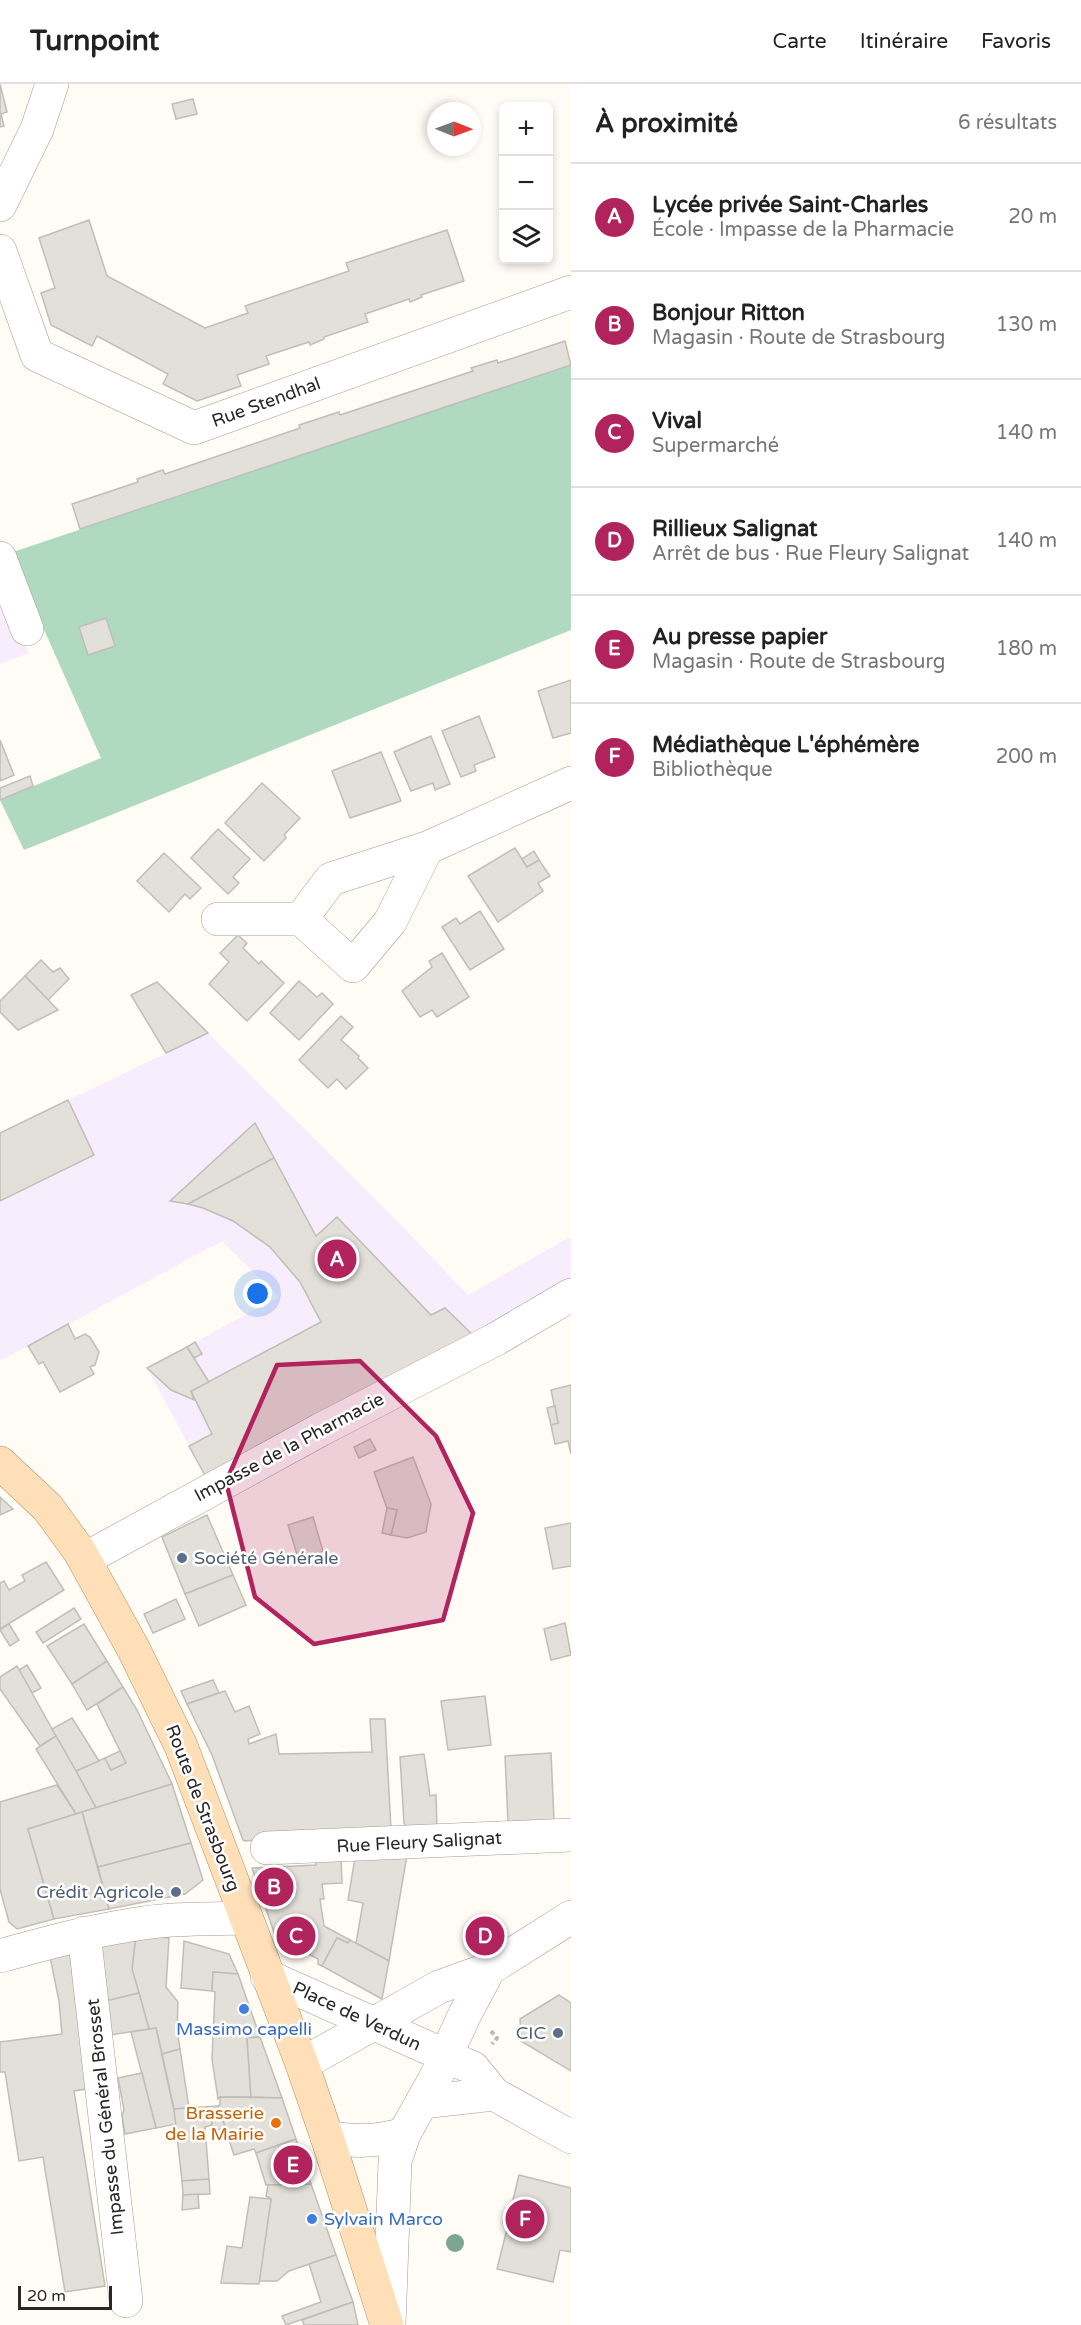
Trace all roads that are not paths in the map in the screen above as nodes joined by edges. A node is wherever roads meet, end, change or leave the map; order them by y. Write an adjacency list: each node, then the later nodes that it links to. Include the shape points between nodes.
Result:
1 (52, 84): 2 (street, via 37,129)
2 (0, 205)
3 (0, 251): 4 (street, Rue Stendhal, via 37,355 194,428)
4 (571, 292)
5 (0, 558): 6 (street)
6 (27, 629)
7 (571, 783): 8 (street)
8 (427, 848): 10 (street, via 332,879); 10 (street, via 390,922 353,966)
9 (218, 919): 10 (street)
10 (301, 919)
11 (571, 1295): 13 (street, Impasse de la Pharmacie)
12 (0, 1463): 13 (main road, Route de Strasbourg, via 48,1508)
13 (85, 1559): 17 (main road, Route de Strasbourg, via 181,1746)
14 (571, 1835): 15 (street, Rue Fleury Salignat)
15 (267, 1848)
16 (571, 1917): 20 (street)
17 (246, 1918): 18 (street, via 175,1919); 21 (main road, Route de Strasbourg)
18 (84, 1934): 19 (street); 30 (street, Impasse du Général Brosset)
19 (0, 1956)
20 (489, 1969): 22 (street, via 439,1987); 23 (street)
21 (267, 1976): 22 (street, Place de Verdun); 24 (main road, Route de Strasbourg)
22 (376, 2024): 23 (street, Place de Verdun); 24 (street)
23 (446, 2057): 25 (street, Place de Verdun, via 473,2068); 26 (street)
24 (302, 2064): 28 (main road, Route de Strasbourg)
25 (494, 2094): 26 (street); 29 (street)
26 (422, 2102): 27 (street)
27 (404, 2134): 28 (street, via 357,2142); 31 (street, via 395,2161)
28 (327, 2137): 31 (main road, Route de Strasbourg)
29 (571, 2137)
30 (126, 2301)
31 (388, 2325)

